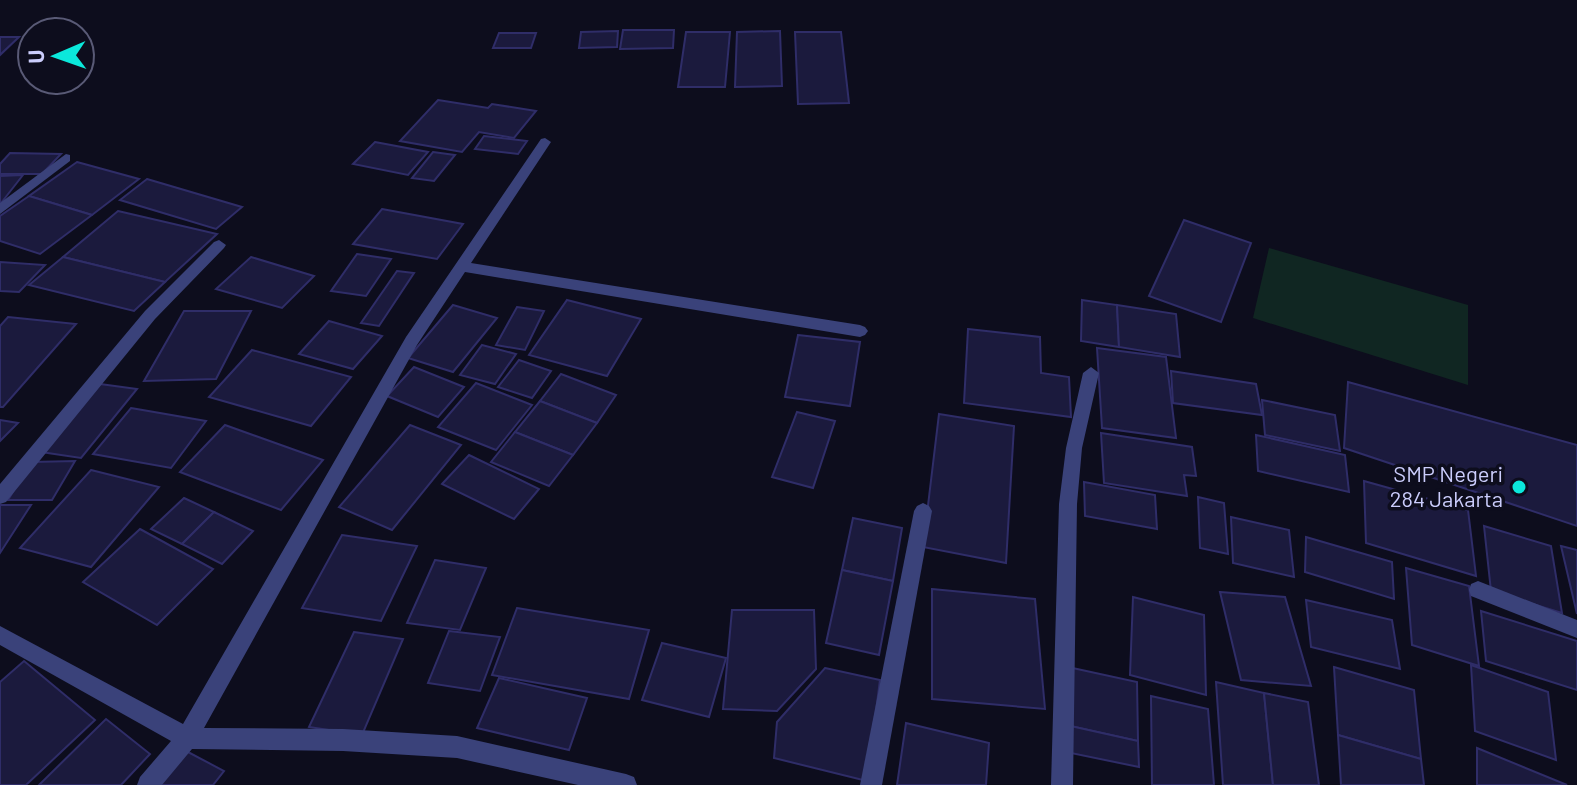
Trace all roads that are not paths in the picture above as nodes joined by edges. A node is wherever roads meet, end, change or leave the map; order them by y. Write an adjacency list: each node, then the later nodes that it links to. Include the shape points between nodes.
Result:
1 (545, 142): 5 (street)
2 (66, 158): 3 (street)
3 (0, 210)
4 (219, 245): 8 (street, via 125,345)
5 (464, 267): 6 (street); 13 (street, via 411,341)
6 (860, 331)
7 (1091, 373): 17 (street, via 1068,504)
8 (0, 497)
9 (923, 511): 16 (street)
10 (1478, 590): 11 (street)
11 (1577, 629)
12 (0, 635): 13 (street)
13 (187, 738): 14 (street); 15 (street, via 457,747)
14 (148, 785)
15 (626, 785)
16 (871, 785)
17 (1062, 785)

